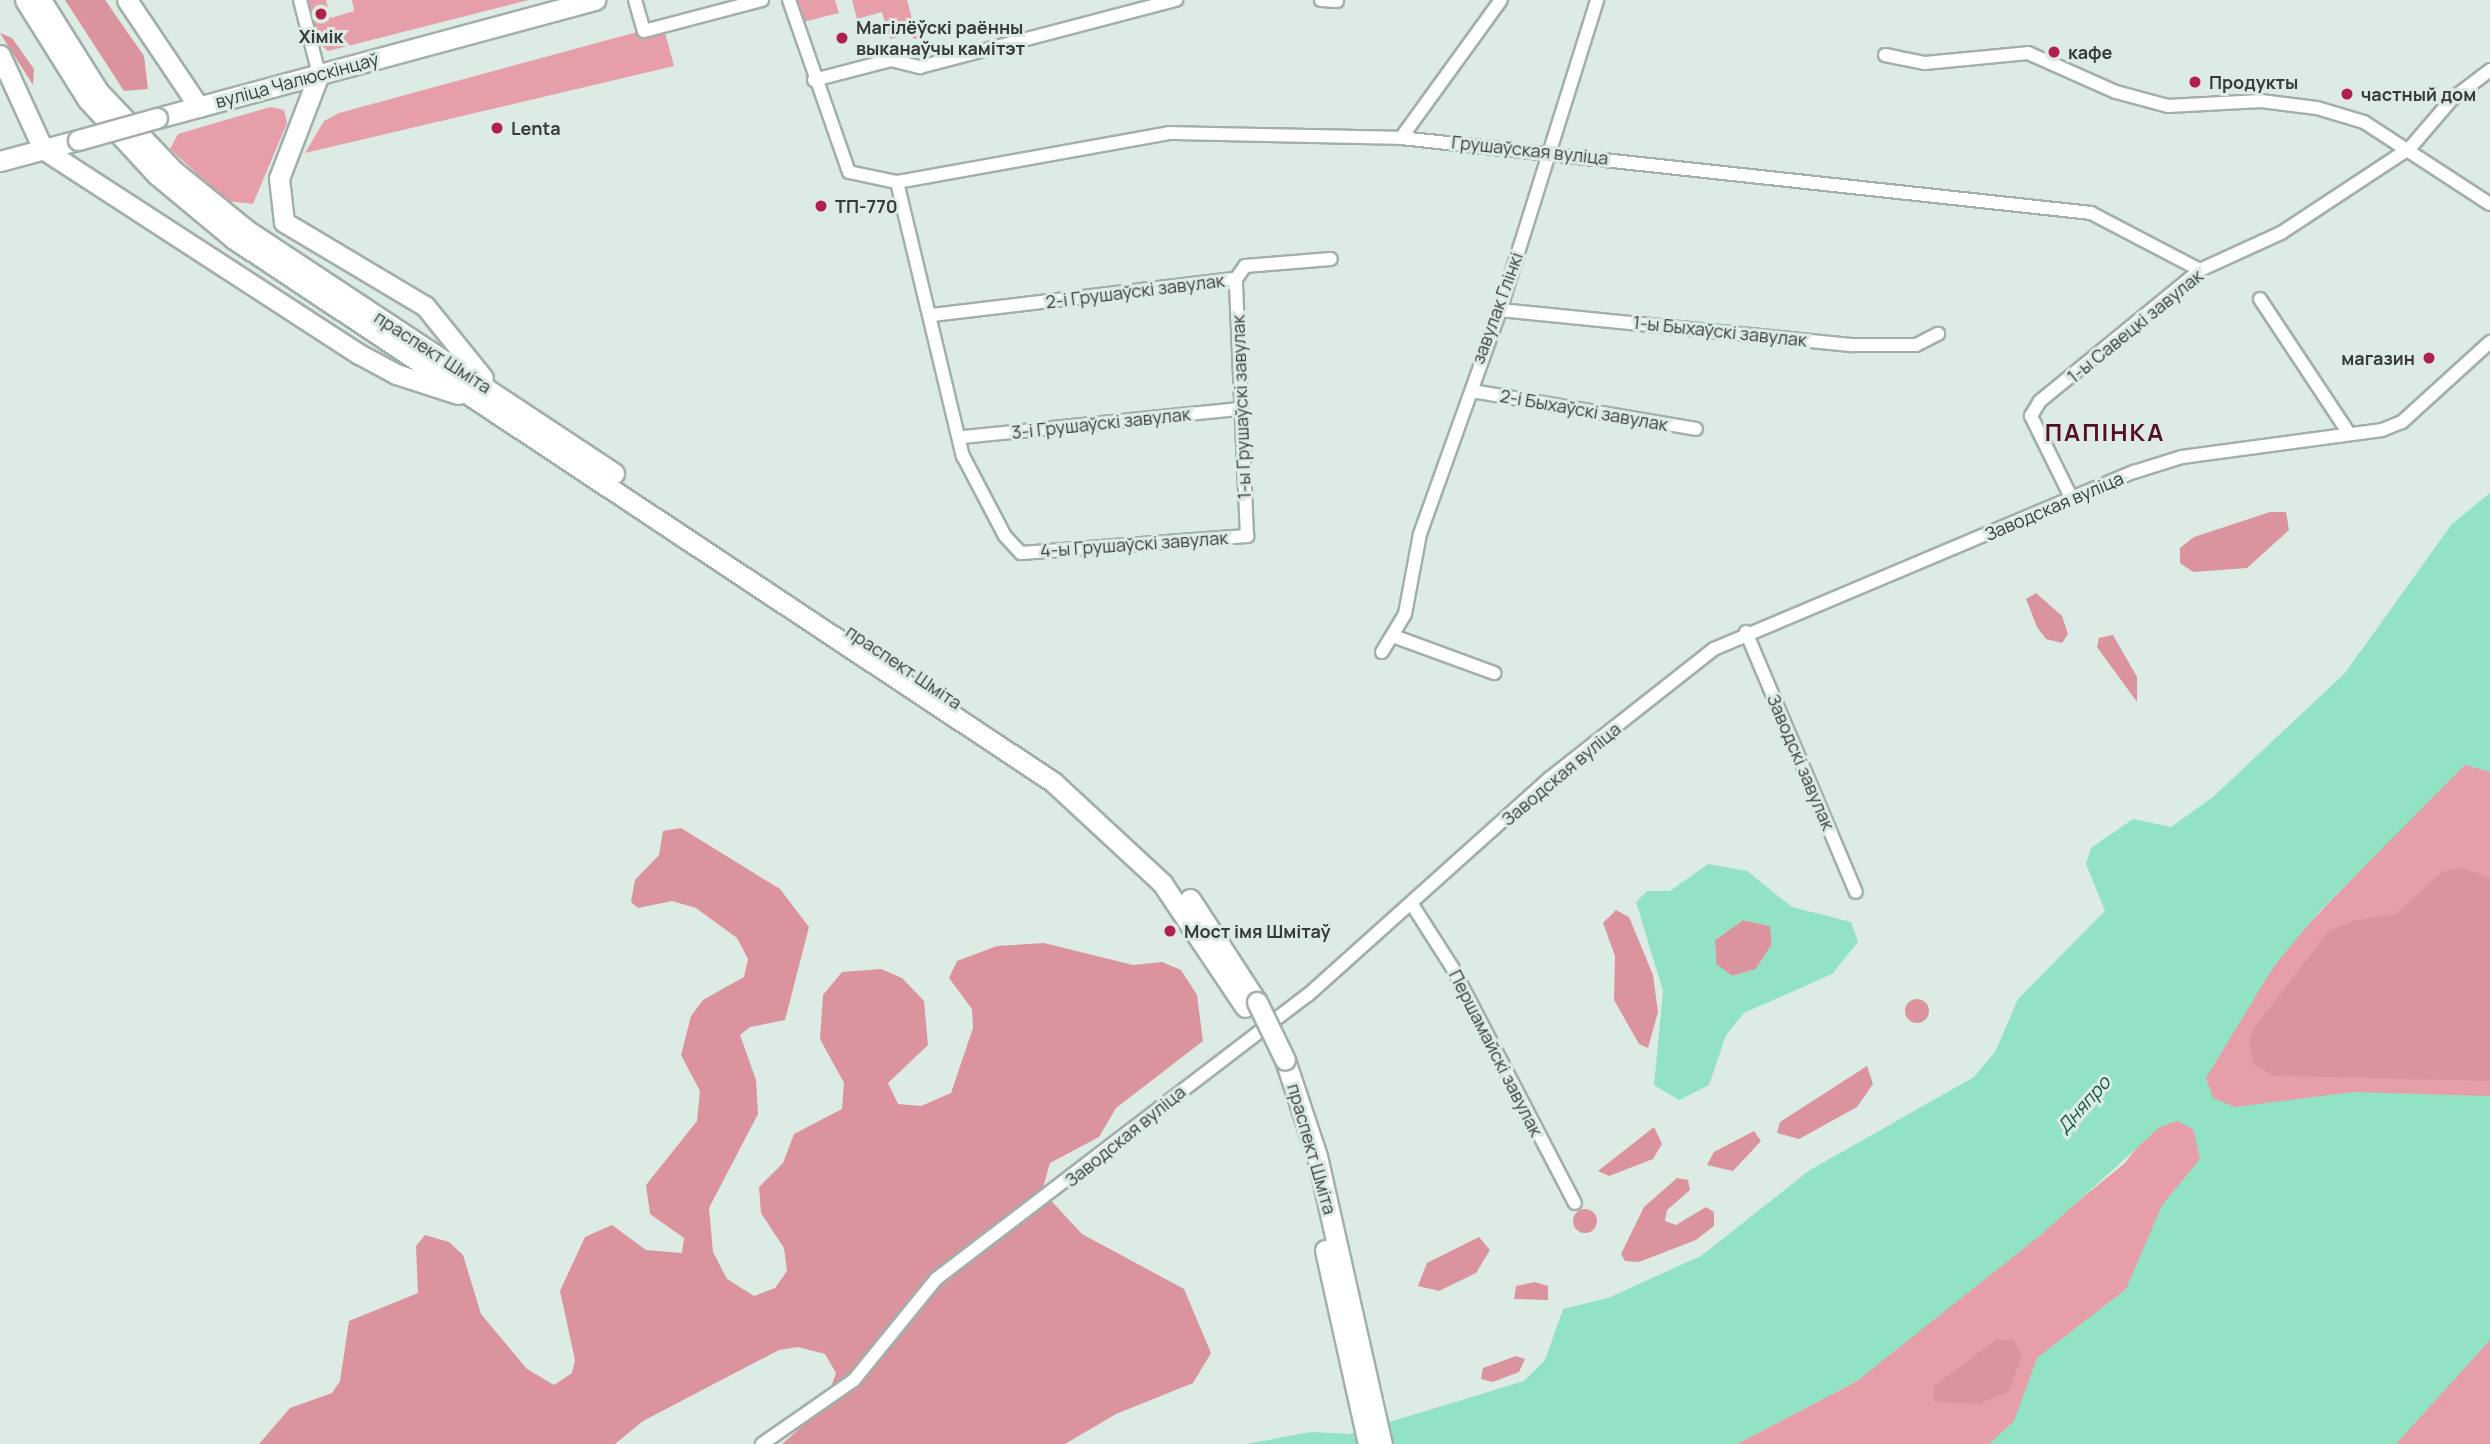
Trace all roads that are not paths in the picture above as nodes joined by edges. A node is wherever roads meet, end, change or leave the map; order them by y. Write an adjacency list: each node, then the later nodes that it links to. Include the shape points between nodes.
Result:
1 (24, 0): 20 (main road)
2 (41, 0): 20 (main road)
3 (127, 0): 19 (main road)
4 (300, 0): 17 (street)
5 (595, 0): 17 (main road, вуліца Чалюскінцаў)
6 (635, 0): 7 (street, via 644,32)
7 (762, 0)
8 (789, 0): 18 (street)
9 (1176, 0): 18 (street, via 920,67 891,60)
10 (1321, 0): 13 (street)
11 (1501, 0): 21 (street)
12 (1597, 0): 24 (street, завулак Глінкі)
13 (1336, 1)
14 (0, 55): 23 (main road)
15 (1885, 55): 22 (street, via 1925,63 2028,53 2116,92 2168,106 2261,101 2317,108 2364,122)
16 (2490, 70): 22 (street, 1-ы Савецкі завулак, via 2452,99)
17 (319, 74): 19 (main road, вуліца Чалюскінцаў); 37 (main road, via 279,178 284,222 425,306)
18 (814, 80): 26 (street, Грушаўская вуліца, via 849,172)
19 (199, 107): 23 (main road, вуліца Чалюскінцаў, bridge)
20 (116, 123): 37 (main road, праспект Шміта, via 234,239)
21 (1401, 138): 24 (street, Грушаўская вуліца); 26 (street, Грушаўская вуліца, via 1169,133)
22 (2410, 148): 27 (street); 29 (street, 1-ы Савецкі завулак, via 2281,233)
23 (43, 149): 25 (main road, вуліца Чалюскінцаў); 37 (main road, via 359,354 396,374)
24 (1551, 150): 29 (street, Грушаўская вуліца, via 2091,213); 32 (street, завулак Глінкі)
25 (0, 161)
26 (897, 182): 33 (street)
27 (2490, 204)
28 (1331, 259): 30 (street, 2-і Грушаўскі завулак, via 1245,266)
29 (2200, 270): 42 (street, 1-ы Савецкі завулак, via 2031,416)
30 (1236, 279): 33 (street, 2-і Грушаўскі завулак); 38 (street, 1-ы Грушаўскі завулак)
31 (2260, 299): 40 (street)
32 (1500, 310): 34 (street, 1-ы Быхаўскі завулак, via 1853,345 1916,345); 36 (street, завулак Глінкі)
33 (932, 315): 41 (street)
34 (1938, 334)
35 (2490, 342): 40 (street, Заводская вуліца, via 2402,422)
36 (1472, 391): 39 (street, 2-і Быхаўскі завулак); 45 (street, завулак Глінкі, via 1420,534 1405,614)
37 (487, 397): 51 (main road, праспект Шміта, bridge, via 1068,779 1149,850 1209,922 1310,1130)
38 (1239, 409): 41 (street, 3-і Грушаўскі завулак); 43 (street, 1-ы Грушаўскі завулак)
39 (1696, 429)
40 (2348, 432): 42 (street, Заводская вуліца, via 2182,457)
41 (963, 437): 43 (street, 4-ы Грушаўскі завулак, via 963,456 1005,536 1021,553)
42 (2073, 499): 44 (street, Заводская вуліца)
43 (1247, 536)
44 (1746, 632): 48 (street, Заводскі завулак); 49 (street, Заводская вуліца, via 1714,649 1550,778)
45 (1393, 636): 46 (street, завулак Глінкі); 47 (street)
46 (1382, 652)
47 (1494, 673)
48 (1856, 892)
49 (1413, 906): 50 (street, Першамайскі завулак, via 1452,967); 52 (street, Заводская вуліца, via 1233,1055 936,1279 853,1380)
50 (1574, 1203)
51 (1343, 1299): 53 (main road, праспект Шміта); 54 (main road, праспект Шміта)
52 (762, 1444)
53 (1368, 1444)
54 (1382, 1444)

